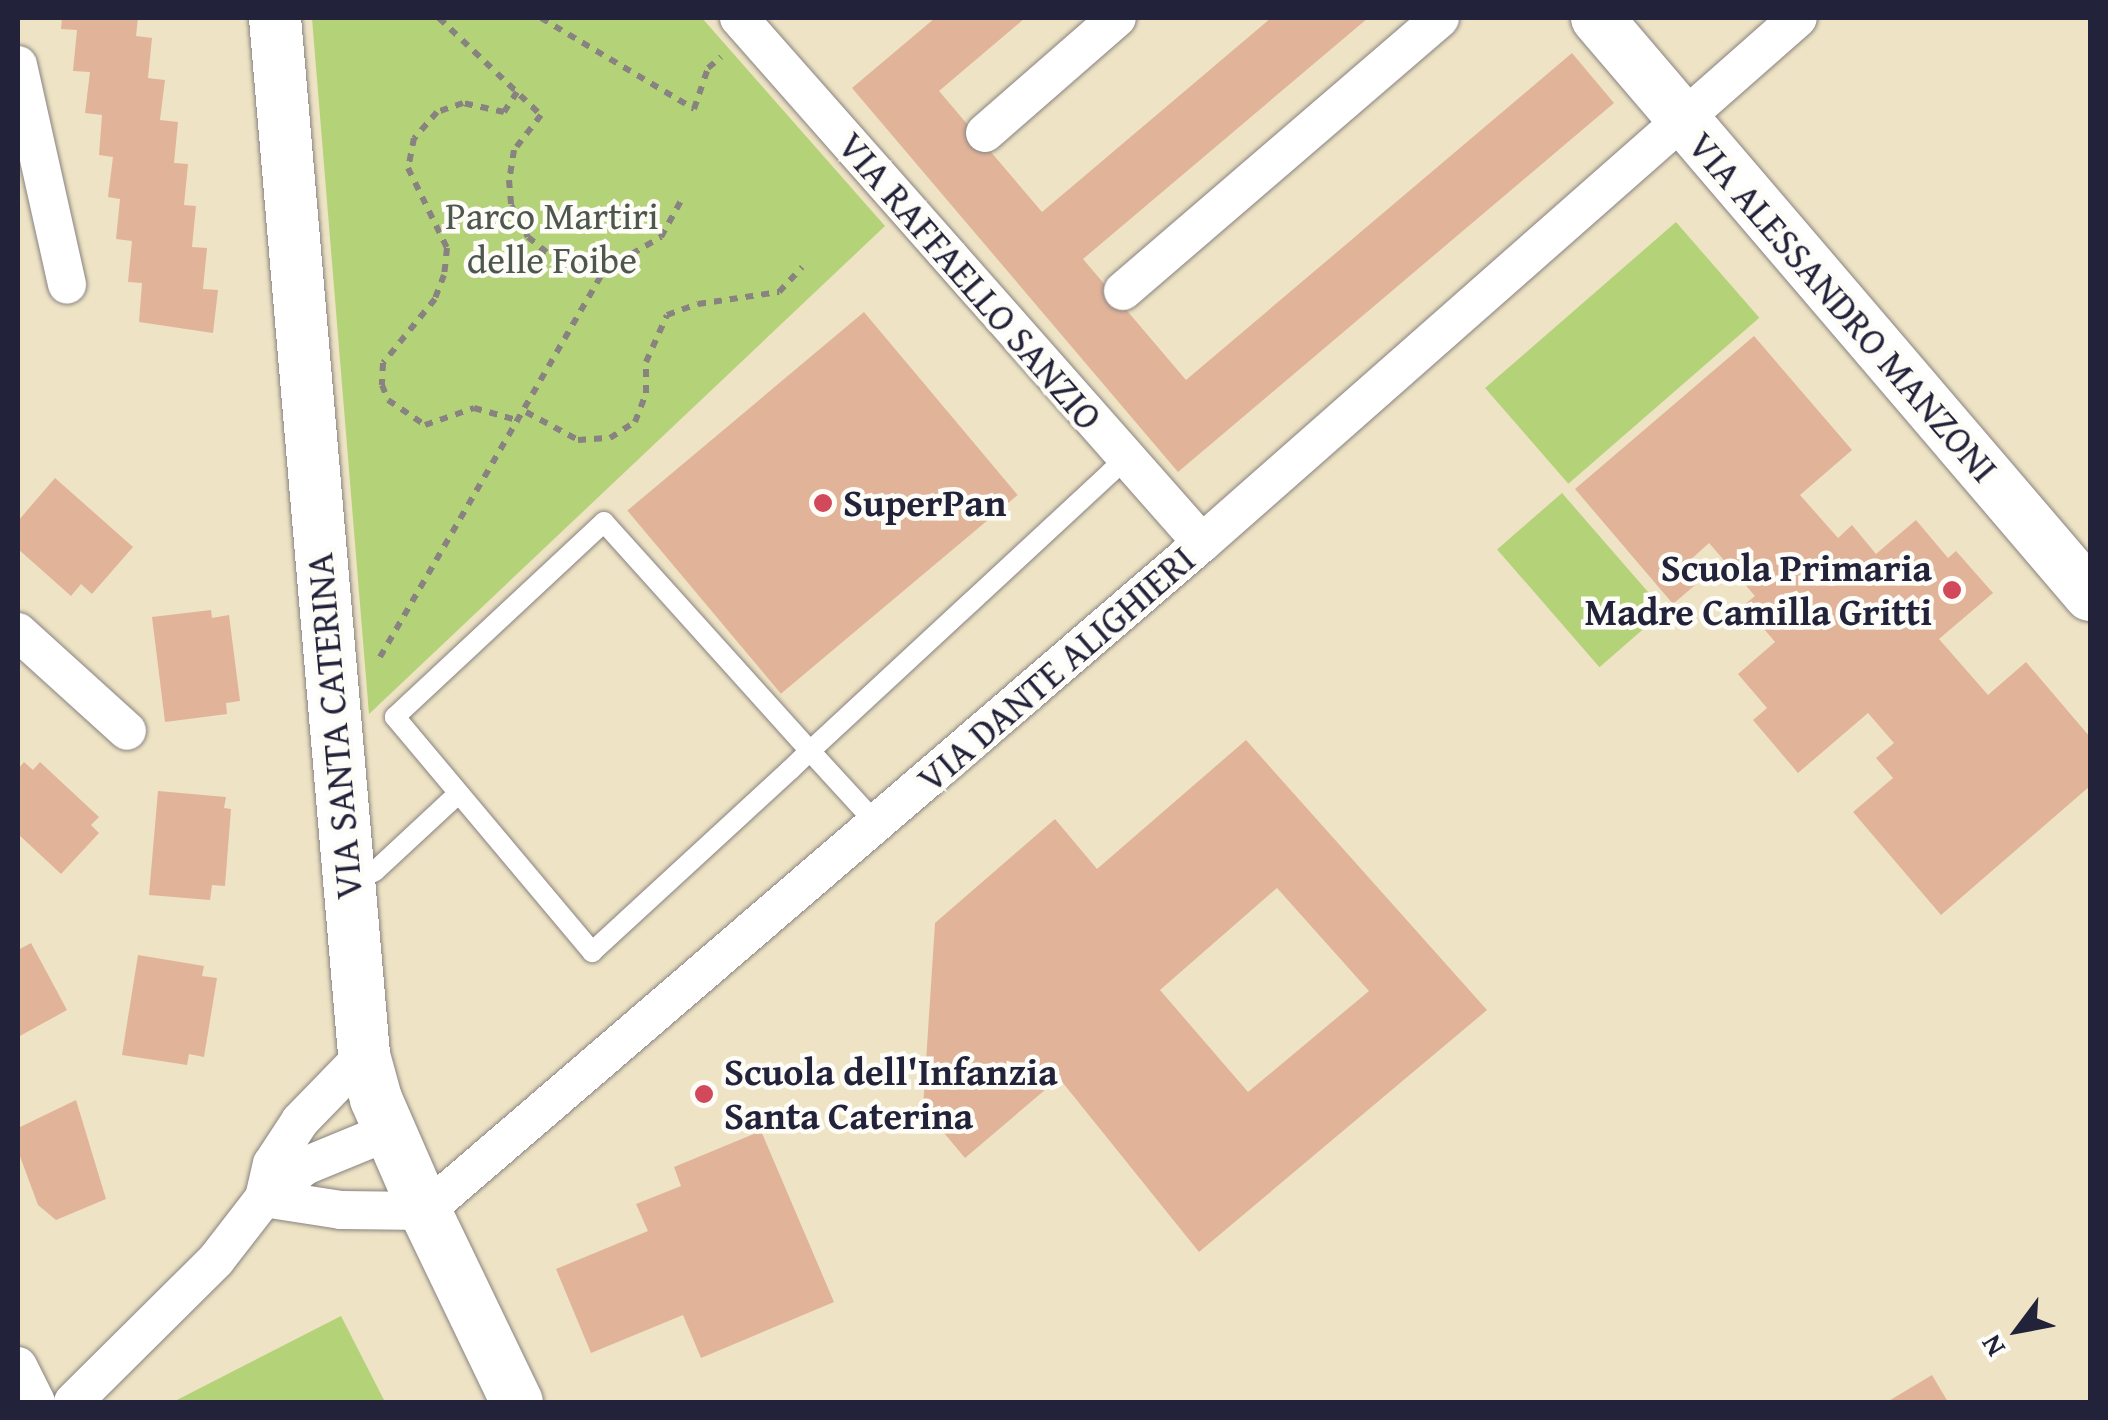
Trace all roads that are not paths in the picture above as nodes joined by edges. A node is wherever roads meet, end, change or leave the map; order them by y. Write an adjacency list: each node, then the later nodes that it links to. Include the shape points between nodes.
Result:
1 (275, 18): 20 (main road, VIA SANTA CATERINA)
2 (1117, 18): 9 (street)
3 (1440, 18): 11 (street)
4 (1597, 18): 8 (main road, VIA ALESSANDRO MANZONI)
5 (1798, 18): 8 (street, VIA DANTE ALIGHIERI)
6 (747, 28): 12 (street, VIA RAFFAELLO SANZIO)
7 (18, 65): 10 (street)
8 (1680, 120): 13 (street, VIA DANTE ALIGHIERI); 14 (main road, VIA ALESSANDRO MANZONI)
9 (984, 134)
10 (68, 286)
11 (1123, 291)
12 (1126, 458): 13 (street, VIA RAFFAELLO SANZIO); 17 (lane)
13 (1202, 543): 19 (street, VIA DANTE ALIGHIERI)
14 (2090, 594)
15 (18, 632): 16 (street)
16 (127, 731)
17 (810, 750): 18 (lane, via 592,952); 18 (lane, via 604,522 395,717); 19 (lane)
18 (458, 794): 20 (lane)
19 (876, 823): 24 (street, VIA DANTE ALIGHIERI)
20 (350, 884): 21 (main road, VIA SANTA CATERINA)
21 (364, 1055): 22 (main road, VIA SANTA CATERINA); 23 (street, via 300,1120 272,1164)
22 (390, 1131): 23 (street, via 305,1166); 24 (main road, VIA SANTA CATERINA)
23 (264, 1198): 24 (street, via 341,1210); 27 (street, via 216,1260)
24 (425, 1211): 28 (main road, VIA SANTA CATERINA)
25 (18, 1366): 26 (street)
26 (36, 1402)
27 (73, 1402)
28 (517, 1402)

